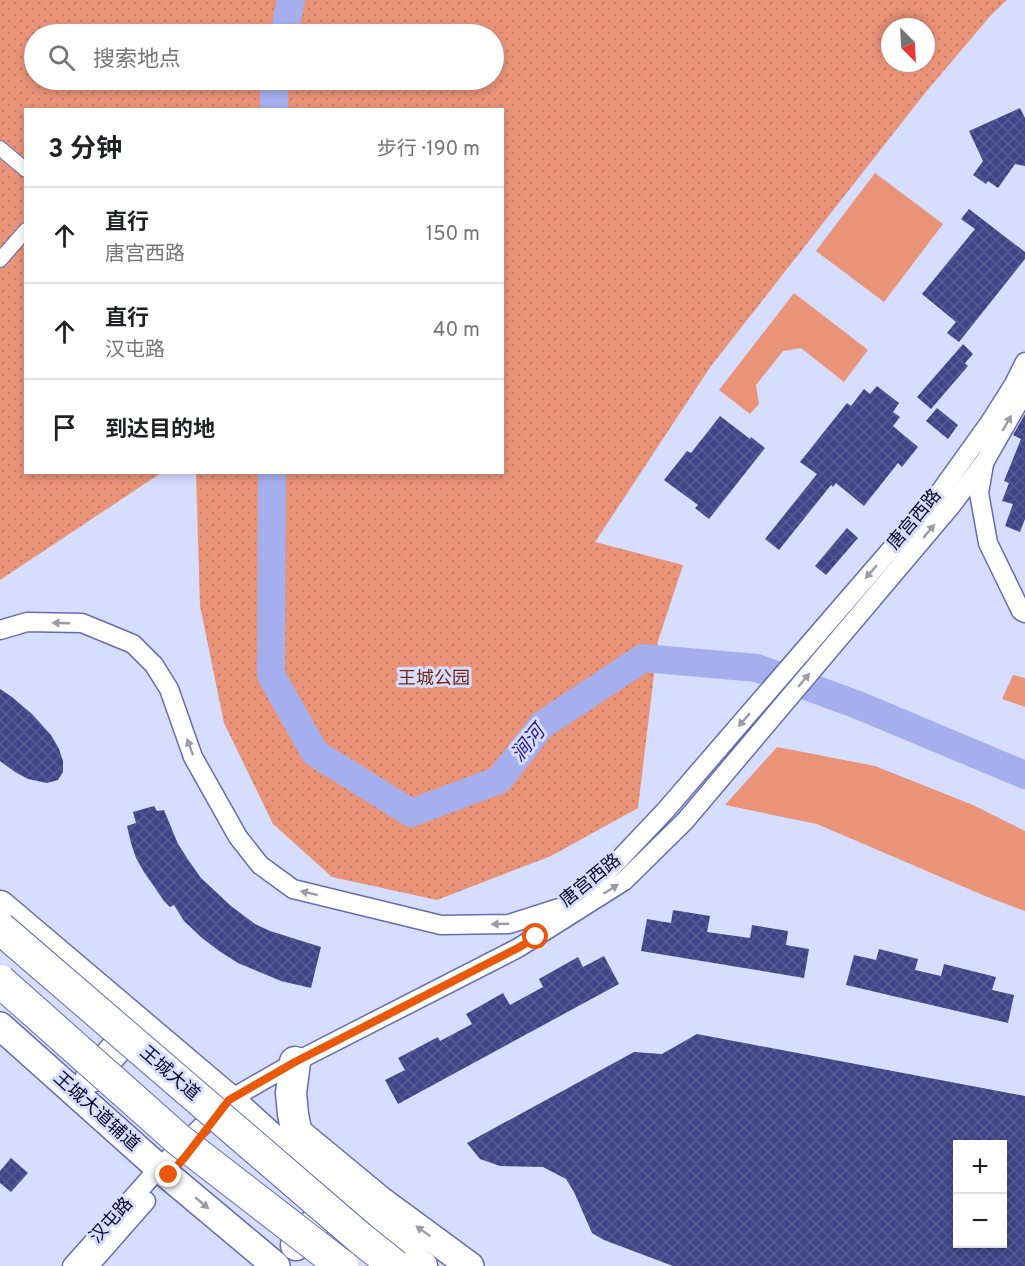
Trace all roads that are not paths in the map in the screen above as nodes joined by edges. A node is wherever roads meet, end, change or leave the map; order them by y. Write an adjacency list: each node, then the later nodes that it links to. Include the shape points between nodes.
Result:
1 (0, 148): 2 (street)
2 (24, 168)
3 (24, 232): 4 (street)
4 (0, 260)
5 (1025, 362): 7 (street, 唐宫西路)
6 (1025, 391): 8 (street, 唐宫西路, one-way to 6)
7 (972, 448): 8 (street); 9 (street, 唐宫西路)
8 (985, 461): 9 (street, 唐宫西路); 10 (street, via 979,494 988,543)
9 (944, 501): 11 (street, 唐宫西路, one-way to 11, via 612,867 562,907 509,924 441,926 292,889 260,865 238,837 193,757 169,689 154,665 133,644 82,623 27,622); 18 (street, 唐宫西路, one-way to 9, via 518,948 624,881 684,821)
10 (1025, 613)
11 (0, 630)
12 (0, 906): 16 (main road)
13 (0, 928): 29 (highway, 王城大道, bridge, via 351,1231)
14 (0, 981): 22 (highway, bridge)
15 (0, 999): 19 (main road); 22 (highway, bridge)
16 (138, 1024): 19 (main road); 20 (main road)
17 (0, 1026): 22 (main road, 王城大道辅道)
18 (295, 1062): 20 (street, 唐宫西路); 21 (main road, via 291,1093)
19 (91, 1077): 22 (main road)
20 (229, 1100): 22 (street, 汉屯路); 23 (main road)
21 (296, 1130): 23 (main road); 30 (main road, one-way to 21, via 379,1199)
22 (174, 1158): 24 (main road, one-way to 24); 25 (street, 汉屯路); 26 (street, 汉屯路); 27 (highway, bridge); 28 (highway, bridge)
23 (337, 1198): 24 (main road); 29 (main road)
24 (280, 1260): 27 (main road)
25 (72, 1266)
26 (89, 1266)
27 (324, 1266)
28 (342, 1266)
29 (415, 1266)
30 (470, 1266)

